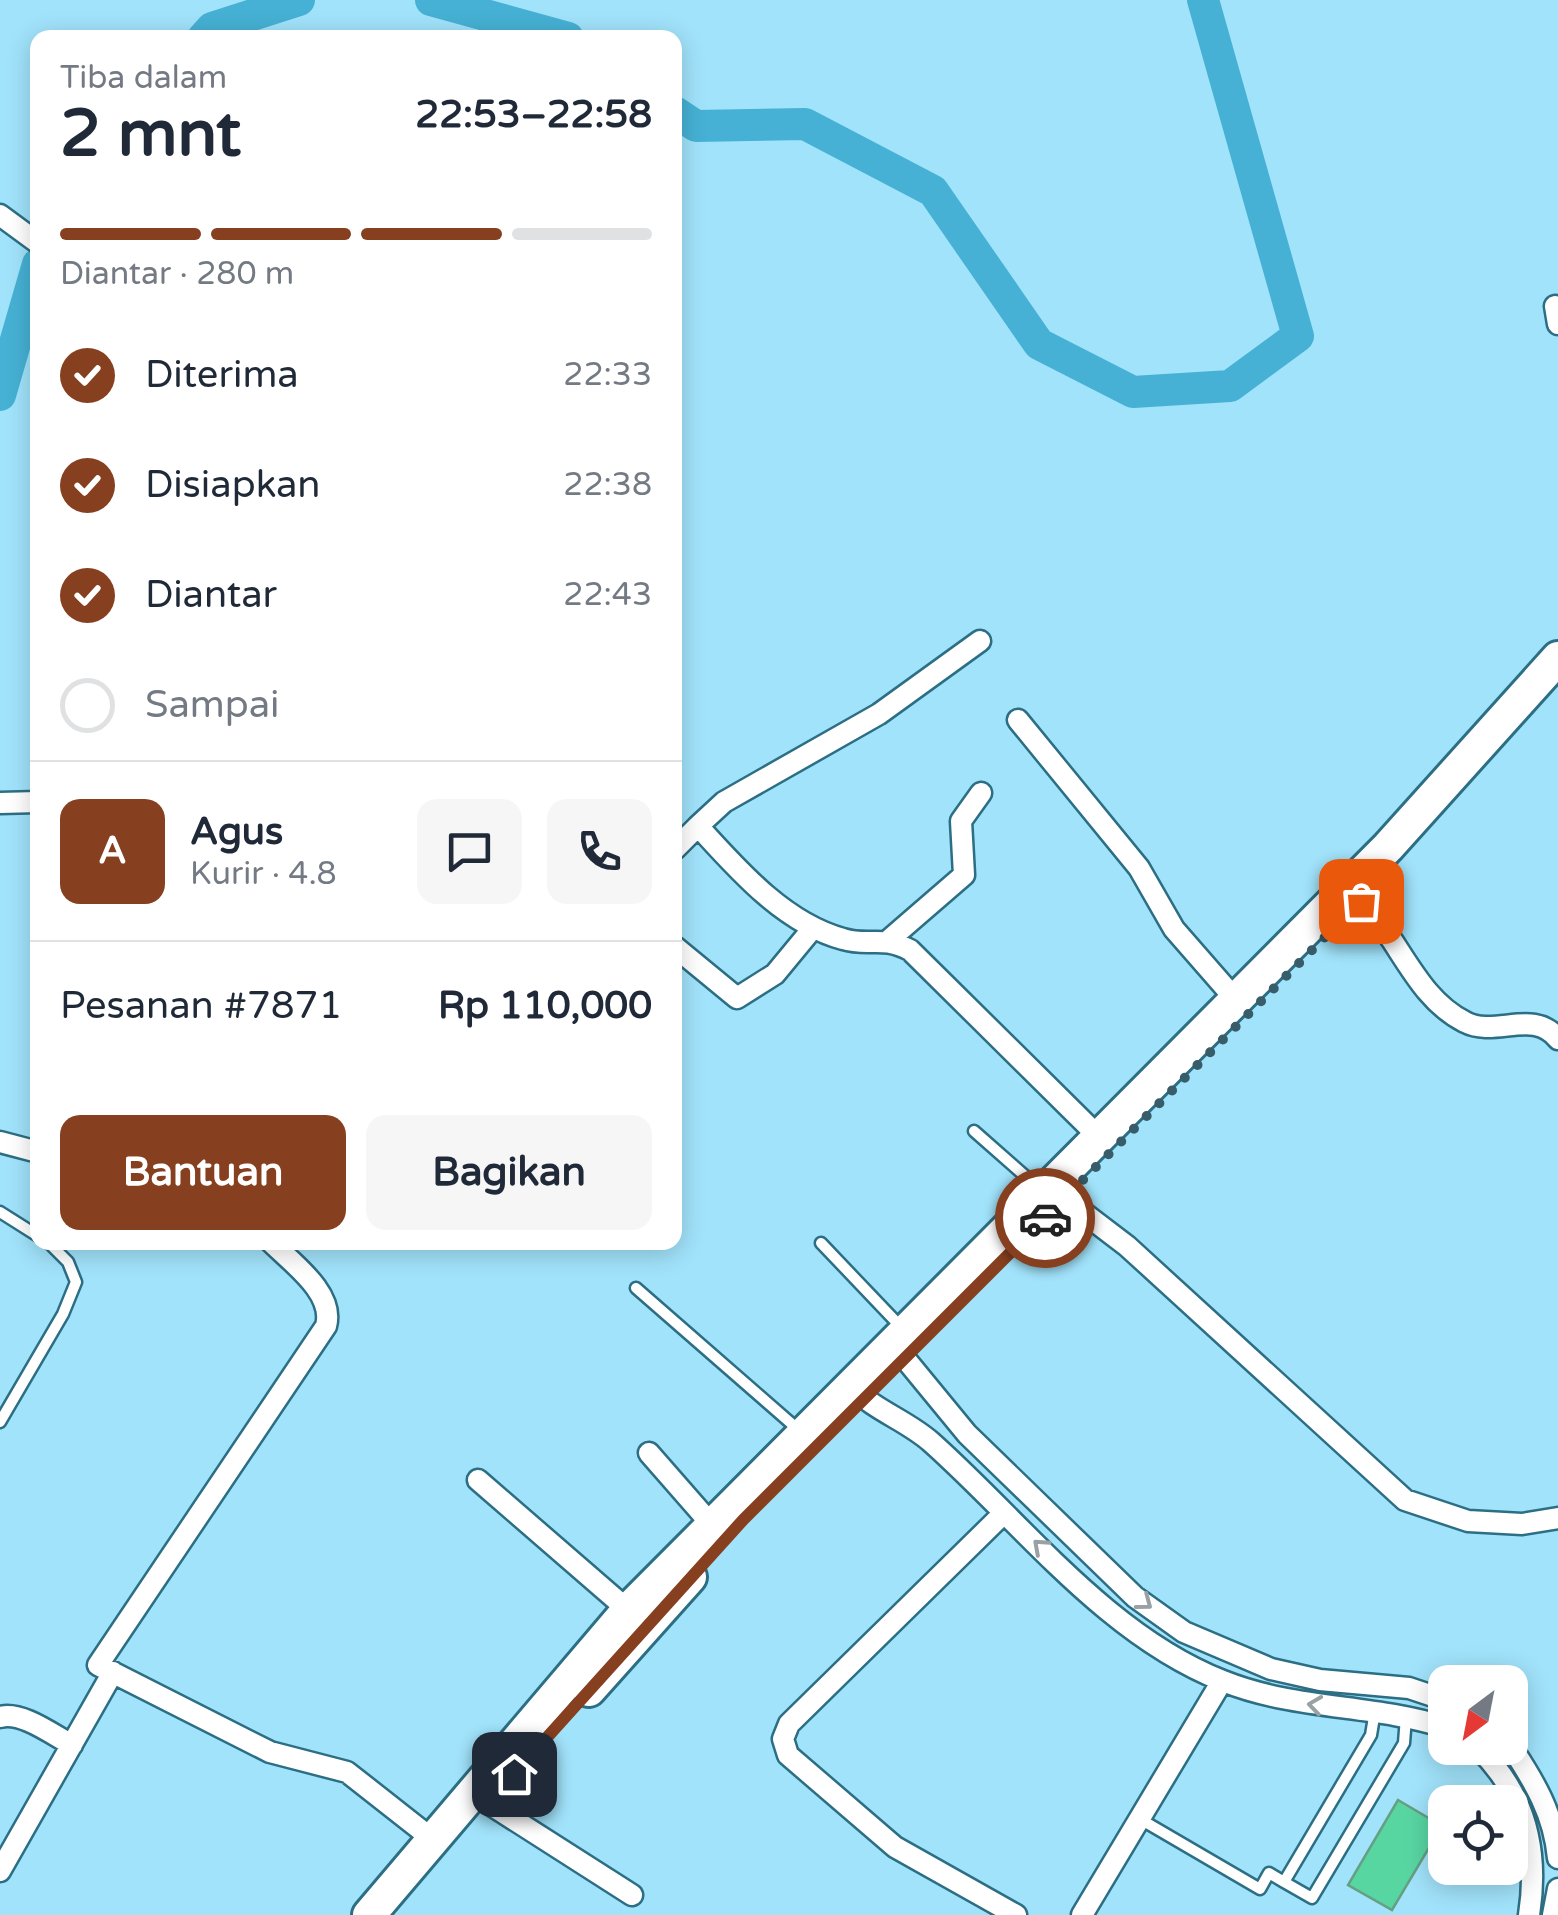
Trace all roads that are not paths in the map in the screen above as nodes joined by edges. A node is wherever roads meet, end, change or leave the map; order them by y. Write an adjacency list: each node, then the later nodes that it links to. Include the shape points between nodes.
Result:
1 (2, 216): 2 (street)
2 (30, 237)
3 (980, 641): 10 (street, via 928,683 724,802)
4 (1558, 658): 16 (highway)
5 (1558, 686): 12 (highway)
6 (1018, 720): 17 (street, via 1139,868 1174,929)
7 (981, 792): 14 (street, via 961,820 964,875)
8 (30, 802): 9 (street)
9 (0, 803)
10 (698, 826): 11 (street); 13 (street, via 760,890)
11 (682, 843)
12 (1361, 901): 16 (highway); 18 (street, via 1384,923 1412,972 1455,1017 1488,1029 1528,1023)
13 (813, 928): 14 (street, via 854,942); 15 (street, via 775,974 737,998)
14 (890, 939): 20 (street, via 924,960)
15 (682, 953)
16 (1279, 969): 17 (highway); 23 (highway)
17 (1236, 1000): 20 (highway)
18 (1558, 1039)
19 (974, 1131): 23 (lane)
20 (1100, 1138): 23 (highway)
21 (0, 1142): 22 (street)
22 (30, 1150)
23 (1053, 1194): 30 (highway); 41 (street, via 1215,1324 1405,1500 1468,1521)
24 (0, 1212): 25 (lane)
25 (30, 1231)
26 (821, 1243): 30 (lane)
27 (56, 1250): 33 (lane, via 76,1282)
28 (279, 1250): 46 (street, via 321,1295 326,1326 98,1665)
29 (636, 1288): 35 (lane)
30 (903, 1344): 31 (highway); 32 (street)
31 (858, 1394): 34 (street); 35 (highway); 57 (highway)
32 (939, 1401): 34 (street); 36 (street)
33 (0, 1422)
34 (913, 1429): 38 (street)
35 (803, 1434): 42 (highway)
36 (967, 1434): 38 (street); 44 (street, one-way to 44, via 1135,1597)
37 (649, 1453): 42 (street)
38 (946, 1456): 40 (street)
39 (478, 1480): 43 (street)
40 (1004, 1514): 45 (street, one-way to 40); 67 (street, via 788,1724 783,1739 788,1755 896,1847)
41 (1558, 1518)
42 (712, 1525): 43 (highway)
43 (628, 1610): 59 (highway)
44 (1184, 1632): 45 (street); 48 (street, via 1271,1669)
45 (1170, 1656): 47 (street)
46 (113, 1672): 54 (street); 59 (street, via 270,1752 347,1772)
47 (1222, 1681): 50 (street, one-way to 47, via 1316,1706); 58 (street)
48 (1408, 1688): 49 (street); 51 (street)
49 (1428, 1694)
50 (1375, 1710): 51 (street); 62 (lane, via 1370,1735)
51 (1406, 1715): 53 (street); 62 (lane, via 1404,1743 1312,1898)
52 (0, 1718): 54 (street, via 30,1722)
53 (1428, 1721)
54 (72, 1746): 61 (street)
55 (1495, 1765): 69 (street, via 1524,1818 1534,1874)
56 (1523, 1765): 60 (street, via 1539,1788)
57 (488, 1803): 64 (street); 66 (highway)
58 (1139, 1819): 62 (lane, via 1260,1889 1269,1873); 68 (street)
59 (432, 1838): 65 (highway)
60 (1558, 1858)
61 (0, 1871)
62 (1284, 1882)
63 (1558, 1889): 70 (street)
64 (632, 1895)
65 (369, 1915)
66 (394, 1915)
67 (1016, 1915)
68 (1082, 1915)
69 (1529, 1915)
70 (1553, 1915)

